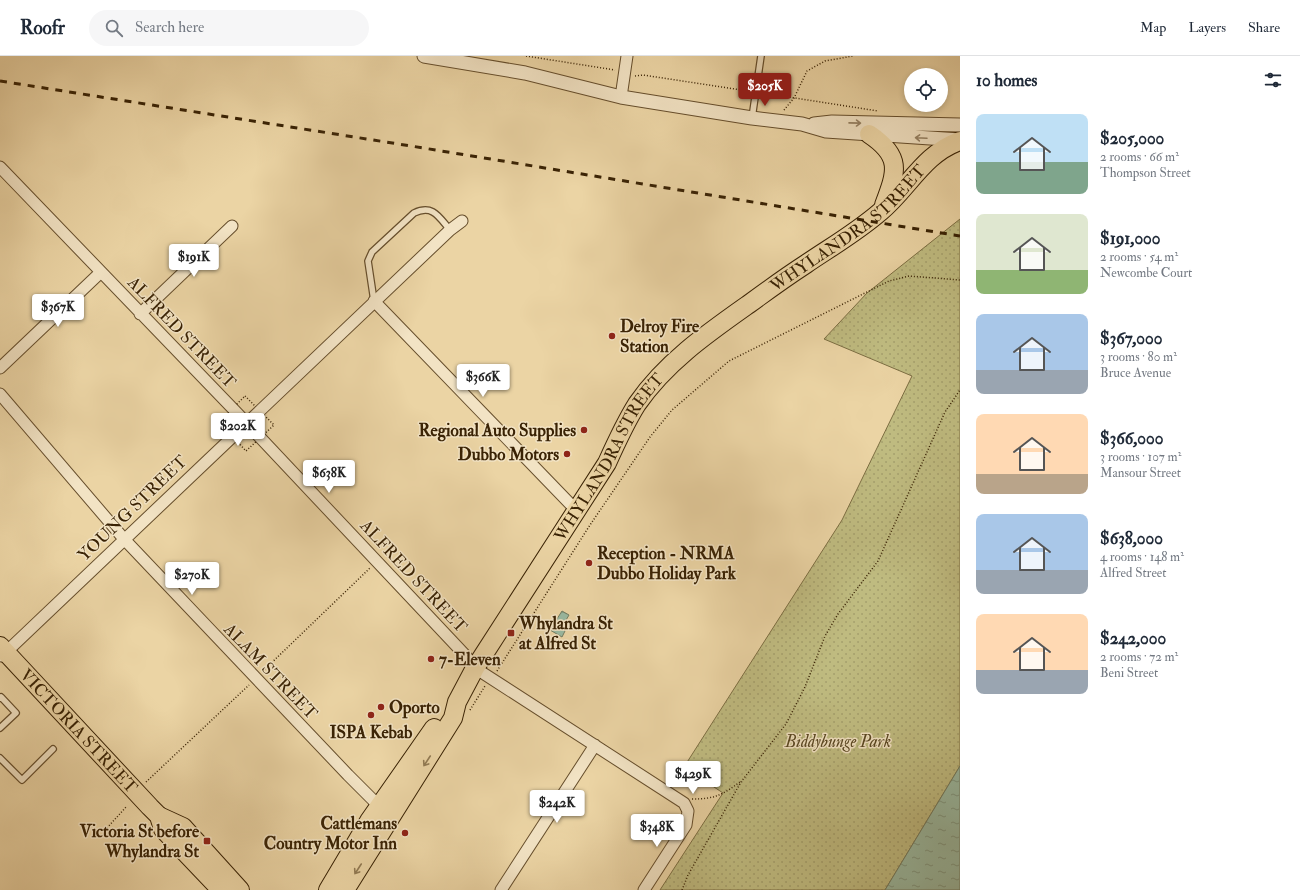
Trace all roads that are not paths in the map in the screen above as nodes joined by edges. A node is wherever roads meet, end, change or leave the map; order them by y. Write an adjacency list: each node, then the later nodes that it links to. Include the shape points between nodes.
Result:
1 (424, 56): 4 (street, via 525,74)
2 (627, 56): 4 (street)
3 (761, 56): 5 (lane)
4 (621, 97): 5 (street)
5 (752, 118): 6 (street)
6 (802, 124): 7 (street, one-way to 7, via 832,122); 8 (street, via 826,131)
7 (960, 125)
8 (869, 134): 9 (street, one-way to 8); 11 (highway, via 884,144 891,153 895,168)
9 (960, 140): 11 (highway, WHYLANDRA STREET, via 935,154)
10 (0, 167): 15 (street, ALFRED STREET)
11 (881, 212): 21 (highway, WHYLANDRA STREET, via 839,244 806,263 722,323 690,347 668,368 637,404 607,464)
12 (462, 221): 14 (street, YOUNG STREET)
13 (232, 226): 17 (street)
14 (450, 230): 16 (street, YOUNG STREET); 16 (lane, via 432,210 420,210 372,252 368,261)
15 (101, 272): 17 (street, ALFRED STREET); 18 (street)
16 (374, 301): 20 (street, YOUNG STREET); 21 (street)
17 (140, 314): 20 (street, ALFRED STREET)
18 (0, 368)
19 (0, 394): 22 (street, ALAM STREET)
20 (246, 423): 22 (street, YOUNG STREET); 24 (street, ALFRED STREET)
21 (576, 510): 24 (highway, WHYLANDRA STREET)
22 (124, 539): 23 (street, YOUNG STREET); 32 (street, ALAM STREET, via 255,679)
23 (2, 652): 33 (highway, VICTORIA STREET)
24 (475, 668): 26 (highway, WHYLANDRA STREET); 28 (street, ALFRED STREET)
25 (0, 698): 27 (lane, via 16,713)
26 (462, 708): 31 (highway, WHYLANDRA STREET, one-way to 31); 32 (highway, WHYLANDRA STREET, via 445,712)
27 (0, 728)
28 (595, 745): 38 (street); 39 (street, ALFRED STREET, via 677,797 688,811 686,825)
29 (52, 749): 30 (lane, via 22,780)
30 (0, 758)
31 (401, 800): 32 (street, via 390,807 384,808); 37 (highway, WHYLANDRA STREET, one-way to 37)
32 (379, 805): 36 (highway, WHYLANDRA STREET)
33 (158, 816): 34 (highway, VICTORIA STREET, via 163,829); 35 (highway, VICTORIA STREET, via 183,827)
34 (221, 890)
35 (240, 890)
36 (328, 890)
37 (345, 890)
38 (501, 890)
39 (644, 890)

